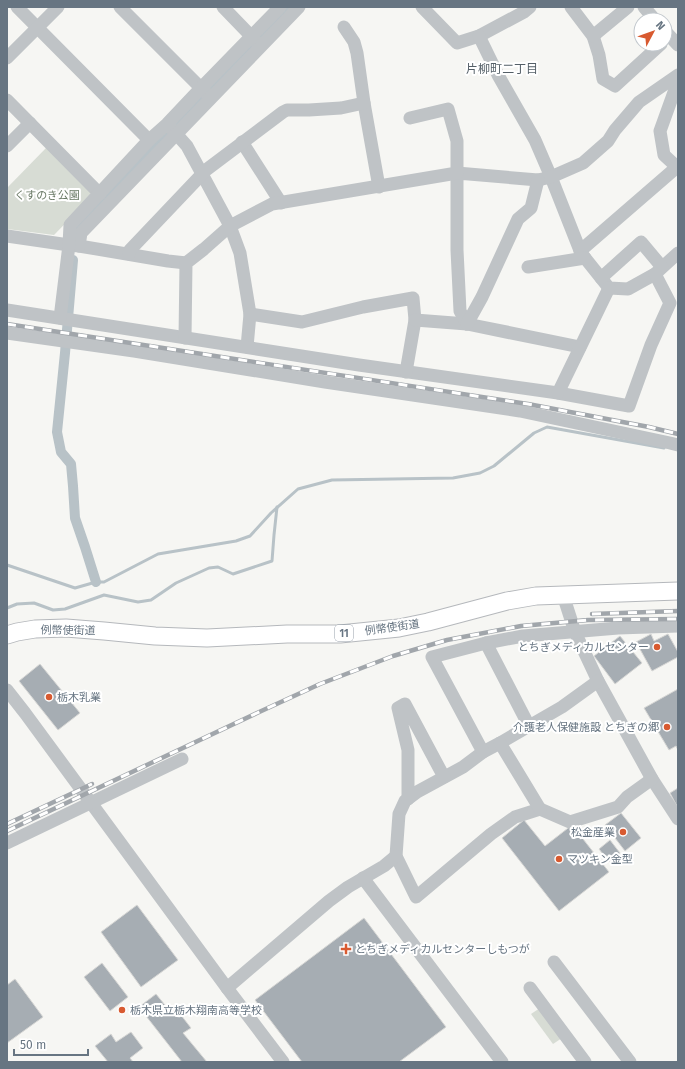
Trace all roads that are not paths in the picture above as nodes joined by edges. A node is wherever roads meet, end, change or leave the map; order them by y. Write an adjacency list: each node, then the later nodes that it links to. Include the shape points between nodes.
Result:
1 (16, 7): 12 (street)
2 (58, 7): 12 (street)
3 (120, 7): 21 (street)
4 (222, 7): 13 (street)
5 (280, 7): 13 (street)
6 (299, 7): 16 (street)
7 (422, 7): 14 (street, via 457,43)
8 (570, 7): 15 (street)
9 (628, 7): 15 (street)
10 (524, 9): 14 (street)
11 (344, 27): 24 (street, via 354,42 357,53)
12 (37, 28): 18 (street); 29 (street)
13 (251, 36): 16 (street); 21 (street)
14 (479, 36): 35 (street)
15 (593, 36): 17 (street, via 603,79 615,86)
16 (260, 47): 22 (street)
17 (653, 52)
18 (7, 58)
19 (678, 75): 35 (street, via 639,102 608,141 584,163)
20 (678, 81): 32 (street, via 660,132 664,155)
21 (201, 88): 22 (street); 27 (street)
22 (211, 98): 28 (street)
23 (7, 100): 26 (street)
24 (364, 103): 30 (street, via 341,108 287,110); 37 (street)
25 (410, 118): 34 (street, via 448,109 457,141)
26 (30, 124): 31 (street); 38 (street)
27 (167, 124): 28 (street); 29 (street)
28 (176, 134): 33 (street, via 187,146); 42 (street, via 81,233)
29 (149, 140): 38 (street)
30 (242, 142): 33 (street); 39 (street)
31 (7, 146)
32 (677, 168): 45 (street)
33 (202, 174): 40 (street); 44 (street)
34 (457, 174): 36 (street); 37 (street); 55 (street, via 460,311)
35 (551, 177): 36 (street); 45 (street)
36 (538, 180): 55 (street, via 531,208 518,219)
37 (379, 187): 39 (street)
38 (100, 194): 42 (street, via 70,225)
39 (281, 203): 40 (street, via 272,204)
40 (230, 226): 46 (street); 52 (street, via 240,253)
41 (7, 236): 42 (street)
42 (74, 246): 44 (street); 53 (street)
43 (678, 253): 48 (street)
44 (129, 254): 46 (street)
45 (583, 255): 47 (street); 49 (street)
46 (186, 263): 57 (street)
47 (528, 267)
48 (658, 270): 49 (street, via 641,242); 50 (street, via 628,289); 61 (street, via 670,303 651,344 628,406)
49 (601, 278): 50 (street)
50 (609, 288): 59 (street)
51 (7, 310): 53 (street)
52 (250, 314): 54 (street, via 302,322 413,298); 58 (street)
53 (60, 318): 57 (street)
54 (415, 320): 55 (street); 60 (street)
55 (467, 324): 59 (street)
56 (7, 333): 62 (street, via 520,412)
57 (185, 338): 58 (street)
58 (247, 347): 60 (street)
59 (580, 347): 61 (street)
60 (406, 372): 61 (street)
61 (558, 393)
62 (678, 445)
63 (678, 591): 64 (main road, 例幣使街道 / 11)
64 (563, 595): 66 (street); 67 (main road, 例幣使街道 / 11, via 507,601 399,628 340,634 207,638 66,628 34,629)
65 (678, 626): 66 (street)
66 (575, 632): 68 (street, via 523,636); 69 (street)
67 (7, 635)
68 (486, 643): 71 (street); 73 (street, via 432,657)
69 (598, 681): 71 (street, via 562,707); 76 (street)
70 (7, 690): 78 (street)
71 (529, 726): 72 (street)
72 (500, 743): 73 (street); 79 (street)
73 (483, 752): 75 (street)
74 (182, 759): 78 (street)
75 (444, 777): 77 (street); 77 (street, via 405,704 398,708 408,750)
76 (652, 779): 79 (street, via 618,807 570,822); 80 (street)
77 (408, 799): 82 (street, via 399,814)
78 (91, 803): 81 (street); 85 (street)
79 (540, 809): 82 (street, via 515,817 491,834 416,897)
80 (678, 819)
81 (7, 843)
82 (396, 856): 83 (street)
83 (363, 878): 85 (street, via 329,902); 88 (street)
84 (554, 962): 90 (street)
85 (227, 988): 87 (street)
86 (530, 988): 89 (street)
87 (283, 1062)
88 (502, 1062)
89 (586, 1062)
90 (630, 1062)

